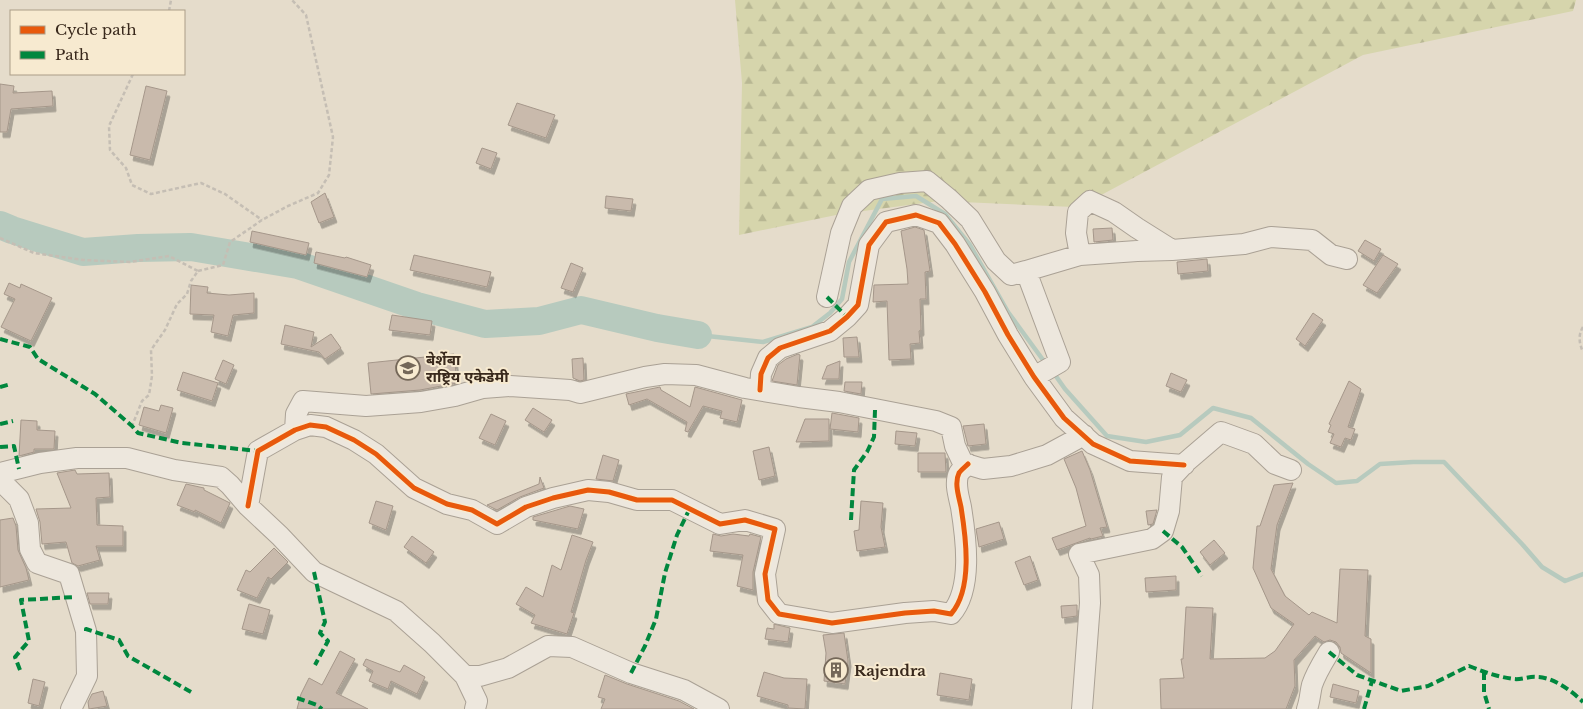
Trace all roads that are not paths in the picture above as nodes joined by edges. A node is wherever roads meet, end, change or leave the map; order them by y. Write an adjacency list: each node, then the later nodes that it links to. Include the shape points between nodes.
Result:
1 (1172, 250): 2 (street); 2 (street, via 1114,212 1090,201 1078,212 1076,233); 3 (street, via 1244,244 1271,237 1312,240 1331,255)
2 (1080, 255): 4 (street)
3 (1347, 259)
4 (1026, 271): 5 (street, via 1011,275 996,261 970,219 927,181 900,183 869,190 852,206); 6 (street, via 1060,362)
5 (827, 297)
6 (1034, 377): 7 (street, via 955,244 939,223 916,215 886,222 869,245 858,305 830,331 780,348 768,358 761,374); 9 (street, via 1064,418)
7 (760, 390): 8 (street, via 696,375 665,374 645,376 580,394 570,390 510,386 366,406 303,401 296,414); 10 (street, via 936,421 951,427 955,446 963,463)
8 (295, 430): 10 (street, via 310,425 326,427 354,440 376,454 414,488 447,504 472,510 497,524 526,506 588,490 637,500 672,500 720,524 745,520 775,529 765,574 768,600 778,614 832,624 915,612 951,614 957,607 965,579 967,549 957,485 960,473); 15 (street, via 258,451)
9 (1084, 436): 10 (street, via 1047,455 1011,466 983,469); 11 (street, via 1093,444 1130,461)
10 (968, 464)
11 (1184, 465): 12 (street, via 1221,432 1254,444 1275,464); 21 (street, via 1172,477 1163,531 1152,539 1079,554 1089,575 1090,603)
12 (1291, 470)
13 (0, 473): 15 (street, via 77,458 127,458 221,477)
14 (0, 480): 18 (street, via 19,499 28,523 30,549 37,563 69,574 86,631 87,676)
15 (248, 506): 17 (street, via 314,572 396,611)
16 (1329, 652): 22 (street, via 1311,687)
17 (465, 676): 19 (street, via 478,701); 20 (street, via 480,676 508,668 548,646 572,647 631,673 684,690)
18 (72, 709)
19 (474, 709)
20 (719, 709)
21 (1082, 709)
22 (1308, 709)

